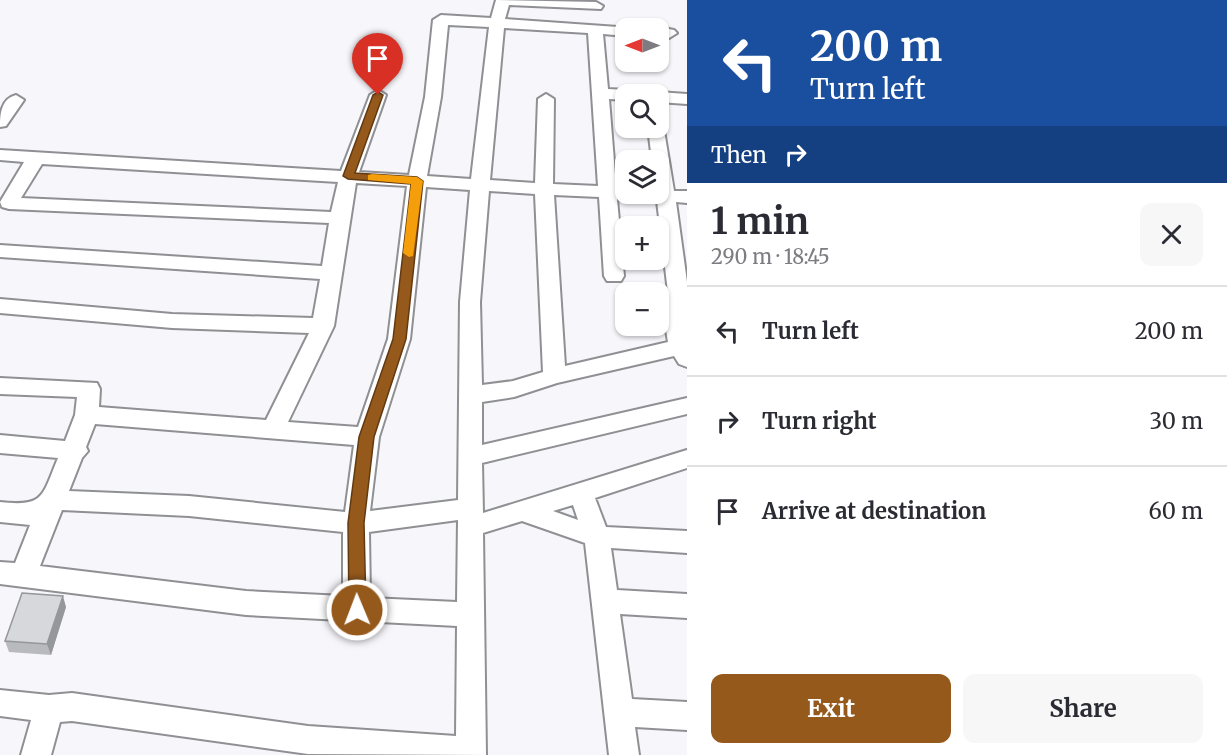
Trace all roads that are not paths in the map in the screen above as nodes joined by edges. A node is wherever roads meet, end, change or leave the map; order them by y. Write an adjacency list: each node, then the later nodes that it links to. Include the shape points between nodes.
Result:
1 (596, 6): 2 (street, via 503,0)
2 (497, 23): 3 (street); 17 (street, via 441,20 433,97); 18 (street)
3 (595, 30): 4 (street); 5 (street)
4 (615, 31)
5 (601, 94): 7 (street); 20 (street)
6 (378, 95): 16 (street)
7 (615, 95)
8 (669, 98): 10 (street)
9 (546, 99): 19 (street)
10 (687, 99)
11 (16, 100): 12 (street)
12 (0, 122)
13 (660, 138): 21 (street)
14 (0, 155): 15 (street)
15 (36, 158): 16 (street); 22 (street)
16 (348, 176): 17 (street); 23 (street)
17 (417, 181): 18 (street); 38 (street, via 399,339)
18 (480, 185): 19 (street); 34 (street, via 470,302)
19 (544, 189): 20 (street); 32 (street)
20 (606, 192): 21 (street); 27 (street)
21 (677, 197): 28 (street)
22 (4, 203): 23 (street); 24 (street)
23 (339, 218): 26 (street)
24 (0, 222)
25 (0, 251): 26 (street)
26 (331, 273): 30 (street)
27 (614, 276)
28 (683, 292): 31 (street, via 674,311)
29 (0, 306): 30 (street, via 172,321)
30 (323, 326): 37 (street)
31 (682, 353): 32 (street)
32 (554, 376): 34 (street, via 514,389)
33 (0, 386): 36 (street, via 89,389)
34 (470, 395): 41 (street)
35 (687, 406): 41 (street)
36 (87, 415): 37 (street); 40 (street)
37 (273, 429): 38 (street)
38 (367, 437): 48 (street)
39 (0, 444): 40 (street)
40 (74, 451): 44 (street)
41 (470, 457): 47 (street)
42 (687, 459): 43 (street)
43 (581, 492): 45 (street); 49 (street)
44 (54, 500): 46 (street, via 29,515); 48 (street, via 189,506); 51 (street)
45 (523, 511): 47 (street); 49 (street)
46 (0, 512)
47 (471, 517): 48 (street); 55 (street)
48 (356, 523): 54 (street)
49 (597, 537): 50 (street); 52 (street)
50 (687, 542)
51 (12, 574): 54 (street, via 246,603)
52 (605, 601): 53 (street); 58 (street)
53 (687, 606)
54 (357, 610): 55 (street)
55 (471, 615): 61 (street)
56 (0, 703): 57 (street)
57 (49, 709): 60 (street, via 72,707); 62 (street)
58 (619, 712): 59 (street); 63 (street)
59 (687, 716)
60 (306, 748): 61 (street)
61 (471, 753)
62 (36, 755)
63 (624, 755)

